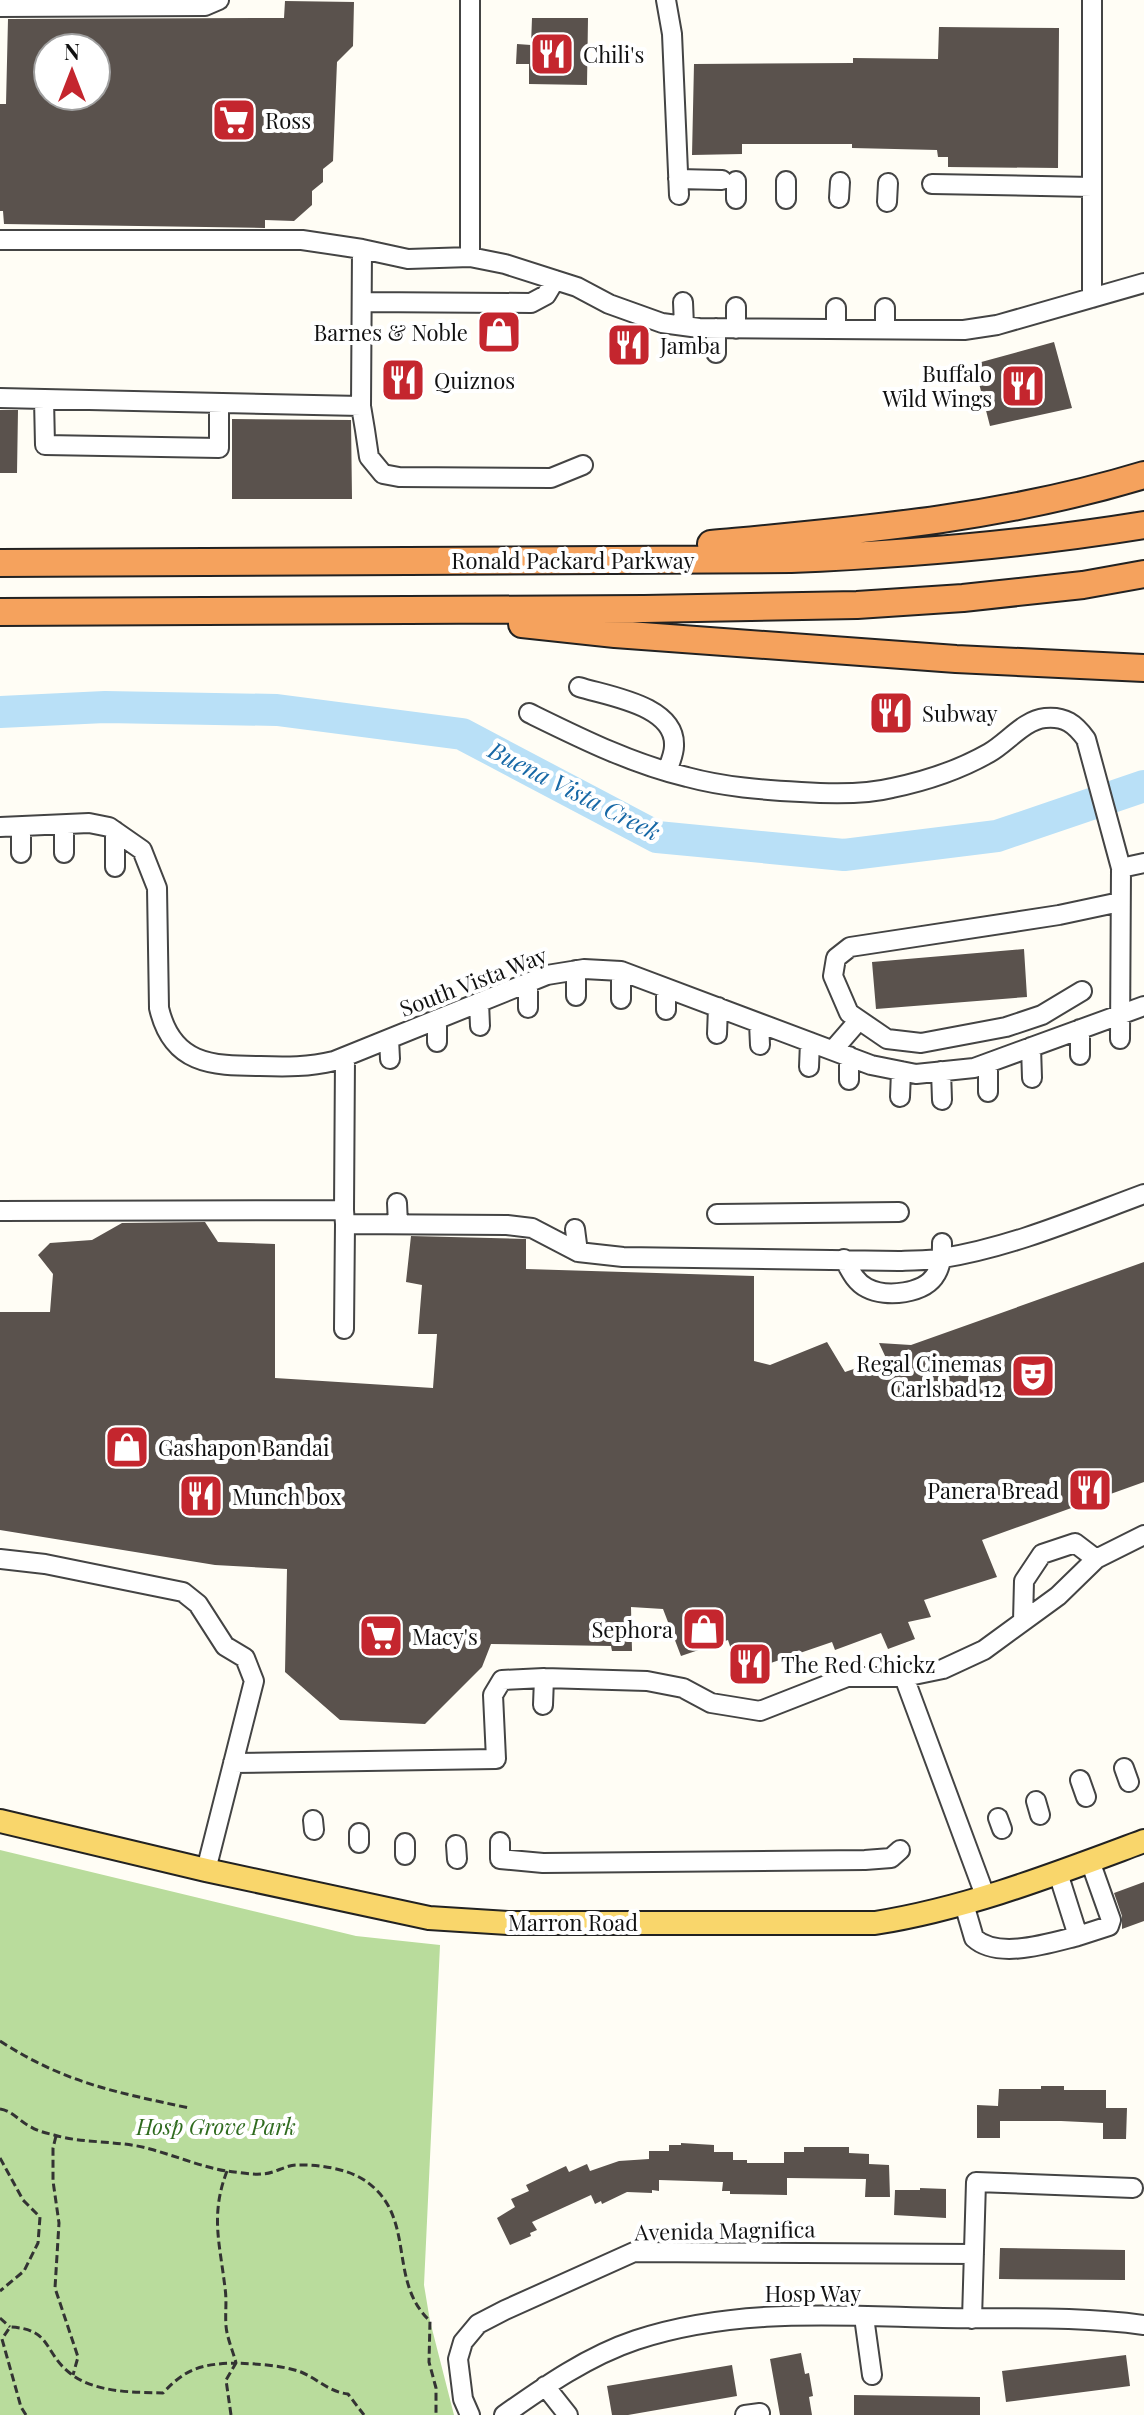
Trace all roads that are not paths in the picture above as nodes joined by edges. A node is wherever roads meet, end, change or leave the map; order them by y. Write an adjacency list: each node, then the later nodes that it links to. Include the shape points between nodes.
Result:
1 (219, 0): 5 (street, via 205,6)
2 (470, 0): 13 (street)
3 (666, 0): 7 (street, via 678,187)
4 (1092, 0): 8 (street)
5 (0, 7)
6 (888, 183): 10 (street)
7 (731, 187)
8 (1092, 187): 9 (street, via 1037,192); 16 (street)
9 (937, 189)
10 (887, 202)
11 (0, 240): 12 (street, via 302,240)
12 (362, 249): 13 (street, via 408,259); 17 (street)
13 (470, 257): 14 (street)
14 (555, 280): 17 (street, via 538,301); 25 (street, via 619,308)
15 (1144, 283): 16 (street)
16 (1092, 298): 26 (street, via 1035,306)
17 (362, 302): 37 (street)
18 (683, 302): 25 (street)
19 (986, 306): 26 (street)
20 (736, 307): 28 (street)
21 (836, 308): 30 (street)
22 (885, 308): 31 (street)
23 (786, 310): 29 (street)
24 (936, 310): 32 (street)
25 (684, 326): 27 (street)
26 (986, 327): 32 (street)
27 (716, 328): 28 (street); 33 (street)
28 (736, 329): 29 (street)
29 (787, 329): 30 (street)
30 (836, 329): 31 (street)
31 (885, 329): 32 (street)
32 (935, 330)
33 (716, 353)
34 (0, 398): 35 (street)
35 (44, 399): 36 (street); 36 (street, via 45,445 219,448)
36 (219, 405): 37 (street)
37 (361, 406): 38 (street, via 369,457 383,474 551,478)
38 (583, 465)
39 (1144, 475): 41 (highway, via 1025,507 938,522)
40 (1144, 525): 41 (highway, Ronald Packard Parkway, via 1058,539 885,555)
41 (549, 559): 42 (highway, Ronald Packard Parkway)
42 (0, 563)
43 (1144, 574): 44 (highway, via 912,603)
44 (395, 610): 45 (highway); 46 (highway, via 615,634)
45 (0, 612)
46 (1144, 668)
47 (579, 687): 49 (street, via 640,705 658,716 675,745)
48 (529, 713): 49 (street, via 594,745)
49 (667, 771): 58 (street, via 750,789 828,794 889,789 953,771 992,752 1025,726 1059,718 1075,724 1086,739)
50 (64, 825): 52 (street); 53 (street, via 89,823); 55 (street)
51 (0, 827): 52 (street)
52 (21, 827): 54 (street)
53 (115, 831): 57 (street); 90 (street, South Vista Way, via 142,850 157,888 159,1008 163,1024 183,1051 219,1066 307,1067)
54 (21, 853)
55 (64, 853)
56 (1144, 863): 58 (street)
57 (115, 867)
58 (1121, 868): 59 (street)
59 (1120, 902): 73 (street); 75 (street, via 850,947 836,958 833,976 849,1013)
60 (576, 970): 61 (street, South Vista Way); 62 (street, South Vista Way); 65 (street)
61 (621, 971): 63 (street, South Vista Way); 66 (street)
62 (528, 983): 67 (street, South Vista Way); 70 (street)
63 (666, 988): 69 (street, South Vista Way); 71 (street)
64 (1082, 991): 72 (street)
65 (576, 996)
66 (621, 999)
67 (479, 1002): 74 (street, South Vista Way); 77 (street)
68 (1144, 1006): 73 (street, South Vista Way)
69 (718, 1007): 76 (street, South Vista Way); 79 (street)
70 (528, 1008)
71 (666, 1010)
72 (1042, 1015): 82 (street); 85 (street)
73 (1120, 1015): 78 (street, South Vista Way); 81 (street)
74 (437, 1019): 80 (street, South Vista Way); 83 (street)
75 (859, 1020): 85 (street, via 887,1039); 88 (street)
76 (759, 1023): 84 (street, South Vista Way); 86 (street)
77 (480, 1026)
78 (1080, 1029): 82 (street, South Vista Way); 89 (street)
79 (717, 1034)
80 (389, 1039): 90 (street, South Vista Way); 91 (street)
81 (1120, 1039)
82 (1049, 1041): 87 (street, South Vista Way)
83 (437, 1042)
84 (810, 1042): 88 (street, South Vista Way); 93 (street)
85 (921, 1043): 95 (street)
86 (760, 1045)
87 (1031, 1047): 92 (street, South Vista Way); 96 (street)
88 (841, 1053): 95 (street, South Vista Way); 97 (street)
89 (1080, 1055)
90 (345, 1057): 106 (street)
91 (390, 1059)
92 (988, 1063): 94 (street, South Vista Way); 98 (street)
93 (809, 1067)
94 (941, 1071): 95 (street, South Vista Way); 100 (street)
95 (908, 1072): 99 (street)
96 (1032, 1078)
97 (849, 1080)
98 (988, 1092)
99 (900, 1097)
100 (942, 1100)
101 (1144, 1194): 109 (street, via 1124,1193 1034,1226)
102 (397, 1203): 107 (street)
103 (0, 1211): 106 (street, via 23,1204 296,1203)
104 (899, 1212): 105 (street, via 806,1206)
105 (717, 1214)
106 (344, 1217): 107 (street); 112 (street)
107 (398, 1224): 110 (street, via 439,1215 532,1220)
108 (575, 1229): 110 (street)
109 (942, 1251): 111 (street); 111 (street, via 936,1276 905,1292 866,1288)
110 (578, 1252): 111 (street, via 669,1249)
111 (844, 1259)
112 (344, 1329)
113 (1144, 1535): 115 (street)
114 (0, 1559): 120 (street, via 183,1592 198,1604 225,1646 245,1658 254,1681)
115 (1096, 1559): 116 (street); 116 (street, via 1075,1543 1042,1554 1024,1581)
116 (1023, 1621): 117 (street, via 984,1650 943,1669)
117 (904, 1677): 118 (street, via 847,1677 760,1711 711,1703 683,1688 659,1684 590,1689); 130 (street)
118 (544, 1678): 119 (street); 120 (street, via 502,1680 493,1695 496,1768 268,1771)
119 (543, 1705)
120 (233, 1763): 128 (street)
121 (0, 1821): 128 (main road, Marron Road)
122 (1144, 1841): 126 (main road, Marron Road)
123 (543, 1842): 127 (street)
124 (500, 1850): 127 (street)
125 (900, 1850): 127 (street, via 891,1858 862,1852 590,1853)
126 (1090, 1861): 129 (main road, Marron Road); 132 (street, via 1111,1920 1101,1931)
127 (543, 1863)
128 (206, 1870): 131 (main road, Marron Road, via 429,1918 508,1923 875,1923)
129 (1058, 1873): 130 (main road, Marron Road); 132 (street)
130 (986, 1898): 131 (main road, Marron Road)
131 (964, 1904): 132 (street, via 974,1938 986,1945 1030,1948)
132 (1078, 1936)
133 (1133, 2188): 134 (street, via 976,2182)
134 (974, 2254): 136 (street); 140 (street, Avenida Magnifica, via 634,2252 478,2324 463,2342 458,2359)
135 (864, 2317): 136 (street, Hosp Way); 138 (street); 139 (street, Hosp Way, via 720,2320 634,2340)
136 (972, 2319): 137 (street, Hosp Way)
137 (1144, 2325)
138 (872, 2375)
139 (545, 2386): 141 (street, Hosp Way); 142 (street)
140 (470, 2415)
141 (504, 2415)
142 (568, 2415)

